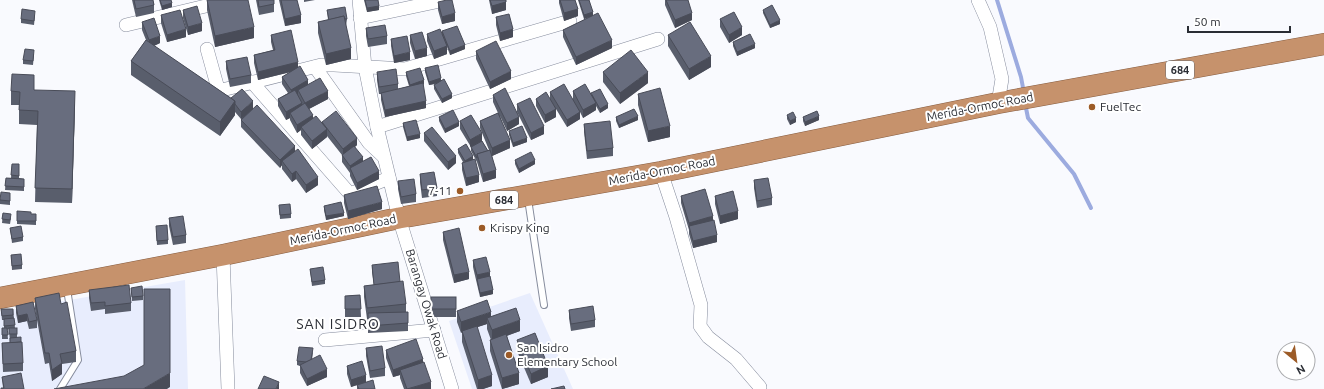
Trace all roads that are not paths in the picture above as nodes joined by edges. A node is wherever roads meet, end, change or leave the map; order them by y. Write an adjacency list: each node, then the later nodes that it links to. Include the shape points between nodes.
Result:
1 (231, 0): 7 (street)
2 (359, 0): 5 (street, Barangay Owak Road)
3 (445, 0): 5 (street)
4 (978, 0): 14 (street, via 990,27 1002,79)
5 (360, 18): 12 (street, Barangay Owak Road)
6 (570, 21): 12 (street, via 405,69)
7 (126, 25)
8 (658, 39): 15 (street)
9 (1324, 44): 14 (highway, Merida-Ormoc Road / 684)
10 (207, 49): 13 (street, via 219,88 222,90)
11 (315, 67): 12 (street); 13 (street); 16 (street, via 369,143)
12 (365, 67): 15 (street, Barangay Owak Road)
13 (252, 82): 18 (street, via 350,194)
14 (1003, 102): 17 (highway, Merida-Ormoc Road / 684)
15 (377, 127): 16 (street, Barangay Owak Road)
16 (384, 157): 18 (street, Barangay Owak Road)
17 (661, 172): 19 (highway, Merida-Ormoc Road / 684); 27 (street, via 700,305 700,326 708,337 736,359)
18 (390, 178): 20 (street, Barangay Owak Road)
19 (527, 196): 20 (highway, Merida-Ormoc Road / 684); 24 (lane)
20 (400, 218): 21 (highway, Merida-Ormoc Road / 684); 25 (street, Barangay Owak Road)
21 (223, 255): 22 (highway, Merida-Ormoc Road / 684); 29 (street)
22 (67, 286): 23 (highway, Merida-Ormoc Road / 684); 28 (lane, via 78,360)
23 (0, 298)
24 (544, 305)
25 (434, 330): 26 (street); 30 (street, Barangay Owak Road)
26 (325, 340)
27 (760, 387)
28 (60, 389)
29 (228, 389)
30 (452, 389)

